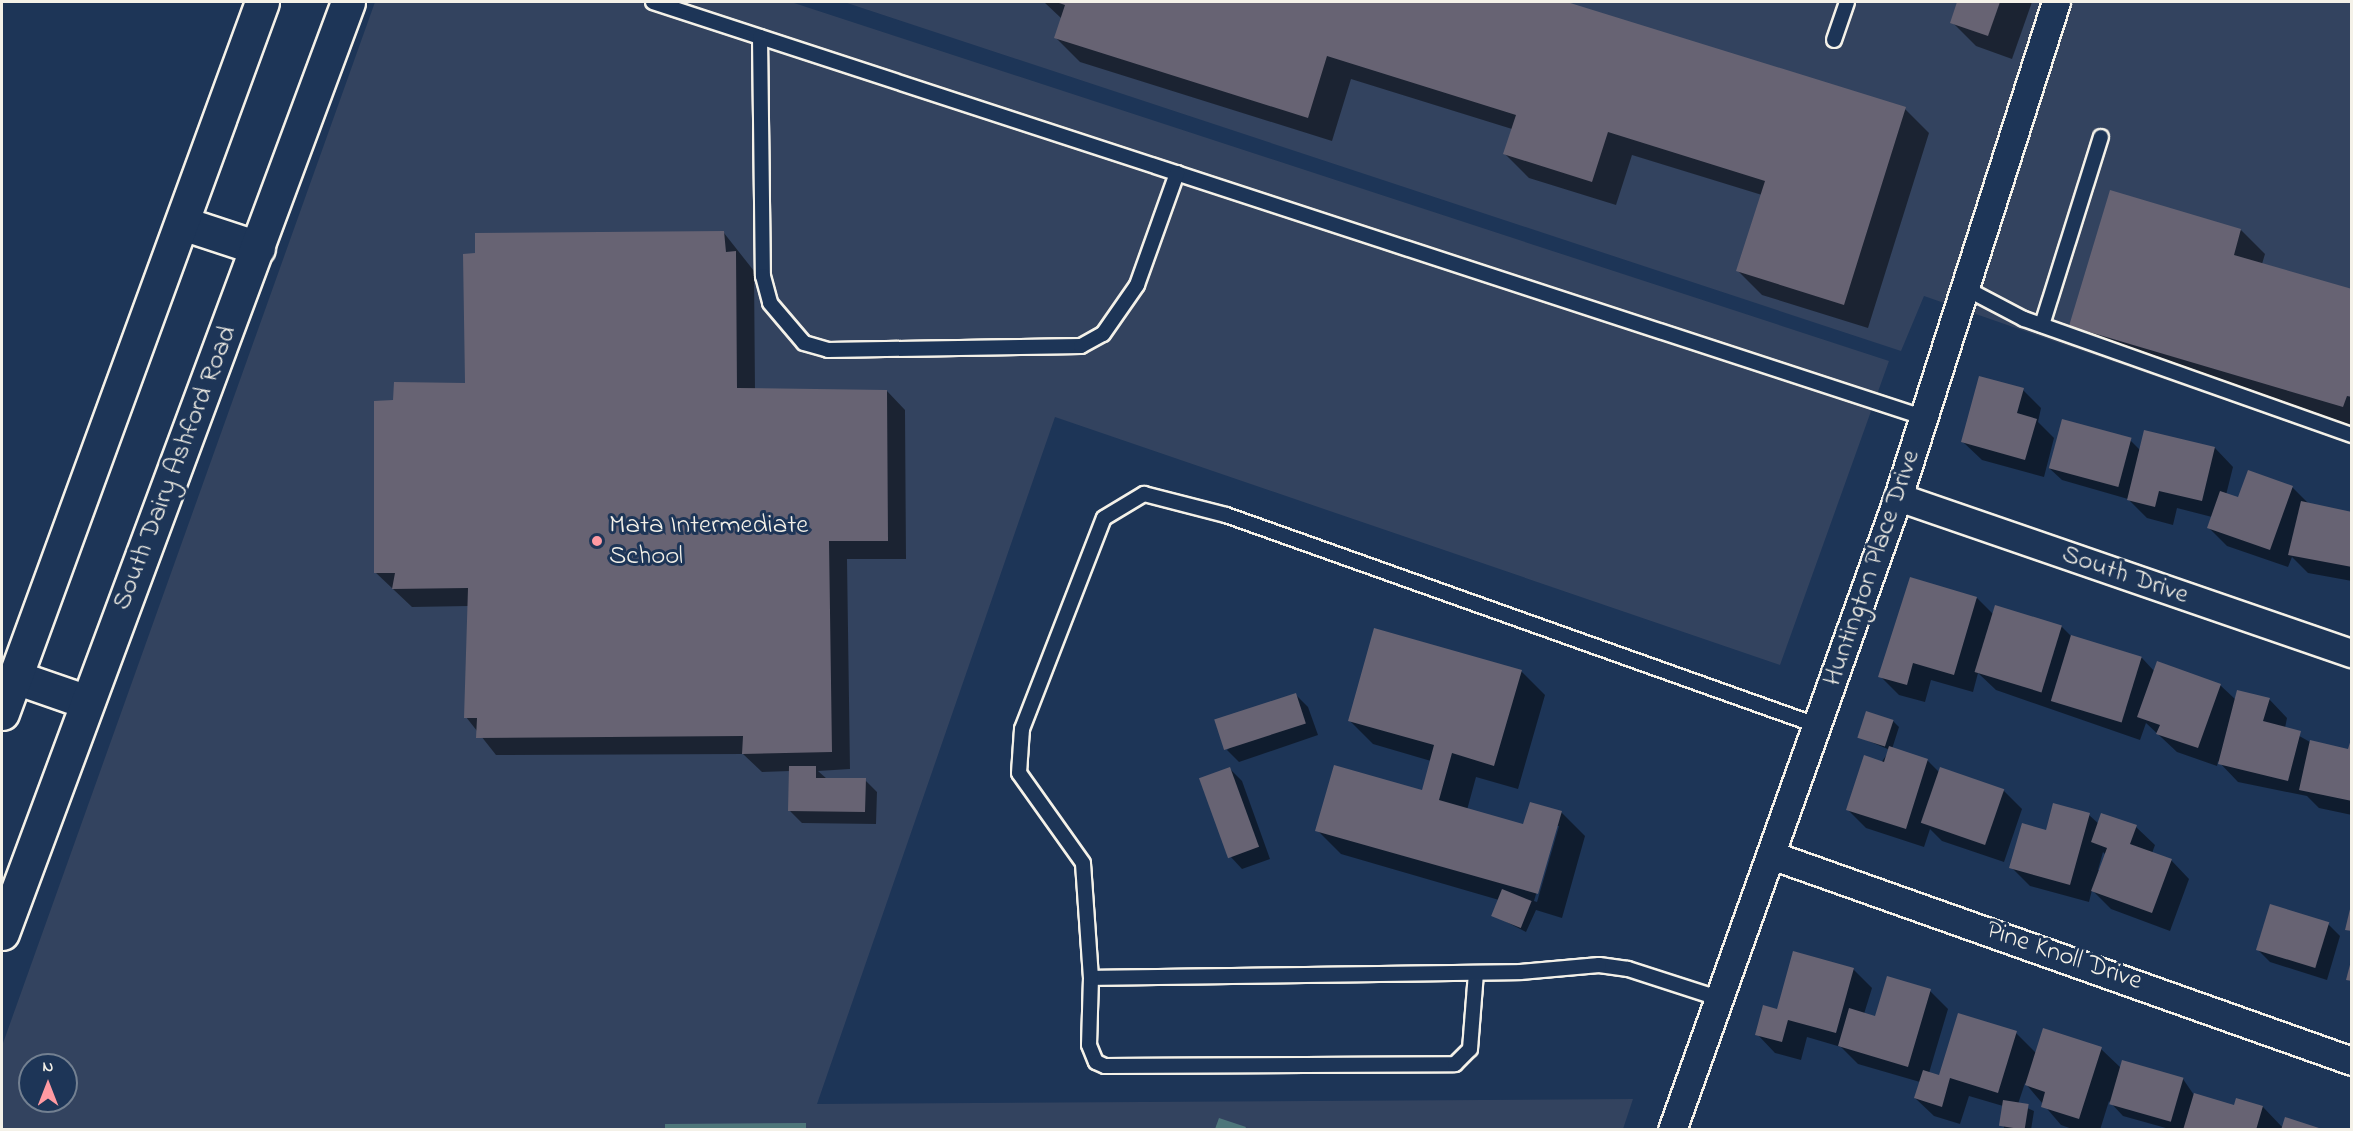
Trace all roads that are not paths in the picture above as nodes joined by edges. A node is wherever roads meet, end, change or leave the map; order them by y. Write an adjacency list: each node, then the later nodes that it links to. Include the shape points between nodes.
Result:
1 (262, 2): 10 (main road)
2 (348, 2): 11 (main road, South Dairy Ashford Road)
3 (653, 2): 6 (lane)
4 (1846, 2): 7 (lane)
5 (2056, 2): 12 (street, Huntington Place Drive)
6 (760, 37): 9 (lane); 9 (lane, via 763,276 770,303 804,343 828,350 1081,346 1103,334 1137,285)
7 (1834, 40)
8 (2101, 137): 13 (lane)
9 (1177, 173): 14 (lane)
10 (182, 223): 11 (main road); 18 (main road)
11 (258, 248): 19 (main road, South Dairy Ashford Road)
12 (1963, 287): 13 (lane); 14 (street, Huntington Place Drive)
13 (2042, 325): 15 (lane)
14 (1923, 417): 16 (street, Huntington Place Drive)
15 (2352, 435)
16 (1898, 497): 17 (street, South Drive); 21 (street, Huntington Place Drive)
17 (2352, 653)
18 (15, 677): 19 (main road); 20 (main road)
19 (87, 702): 23 (main road, South Dairy Ashford Road)
20 (2, 714)
21 (1819, 726): 22 (street, Huntington Place Drive); 25 (lane, via 1226,515 1144,494 1104,518 1022,729 1019,773 1083,863)
22 (1774, 856): 26 (street, Huntington Place Drive); 27 (street, Pine Knoll Drive)
23 (2, 933)
24 (1476, 973): 25 (lane); 25 (lane, via 1470,1049 1455,1064 1105,1066 1096,1062 1089,1045); 26 (lane, via 1599,965 1628,969)
25 (1090, 978)
26 (1721, 999): 28 (street, Huntington Place Drive)
27 (2352, 1061)
28 (1672, 1130)

